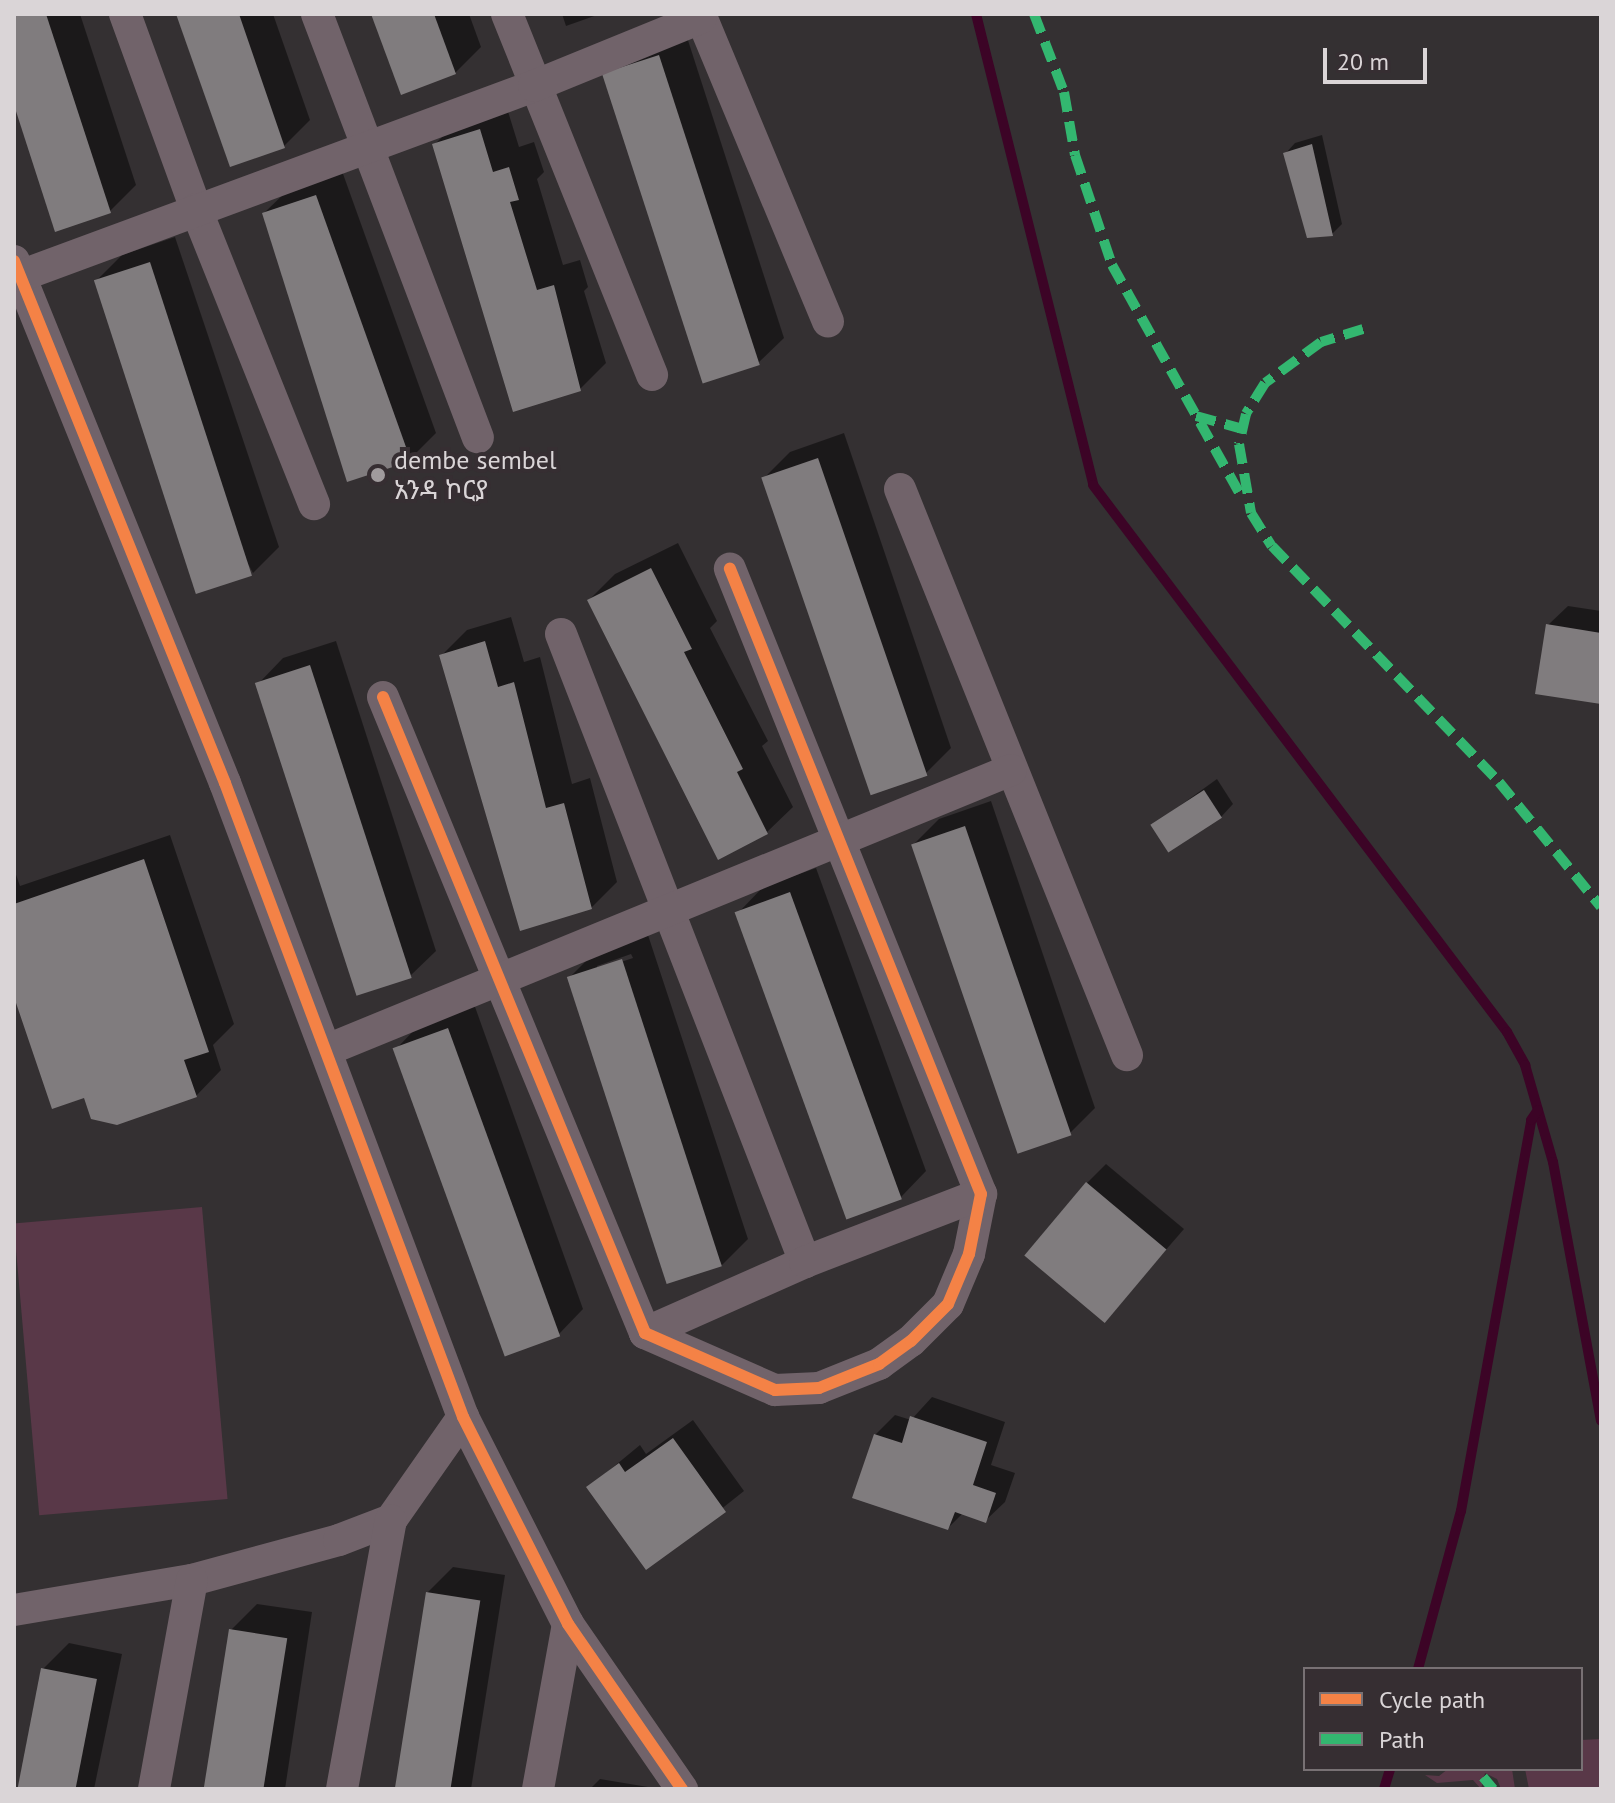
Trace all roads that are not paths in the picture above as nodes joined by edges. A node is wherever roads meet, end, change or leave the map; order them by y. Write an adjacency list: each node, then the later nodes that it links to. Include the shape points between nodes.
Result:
1 (125, 14): 7 (street)
2 (317, 14): 6 (street)
3 (507, 14): 5 (street)
4 (700, 16): 5 (street); 9 (street)
5 (534, 86): 6 (street); 10 (street)
6 (369, 146): 7 (street); 11 (street)
7 (196, 209): 8 (street); 13 (street)
8 (17, 268): 21 (street)
9 (828, 321)
10 (652, 375)
11 (478, 437)
12 (900, 489): 17 (street)
13 (314, 504)
14 (730, 569): 18 (street)
15 (561, 634): 19 (street)
16 (383, 697): 20 (street)
17 (1011, 770): 18 (street); 22 (street)
18 (840, 842): 19 (street); 23 (street)
19 (670, 912): 20 (street); 24 (street)
20 (498, 983): 21 (street); 25 (street)
21 (327, 1050): 26 (street)
22 (1127, 1055)
23 (981, 1194): 24 (street); 25 (street, via 969,1254 948,1304 879,1364 819,1388 775,1390)
24 (805, 1262): 25 (street)
25 (645, 1333)
26 (463, 1417): 27 (street); 30 (street)
27 (391, 1520): 28 (street, via 339,1540); 32 (street)
28 (192, 1580): 29 (street); 31 (street)
29 (14, 1610)
30 (568, 1624): 33 (street); 34 (street)
31 (154, 1789)
32 (342, 1789)
33 (538, 1789)
34 (682, 1789)

